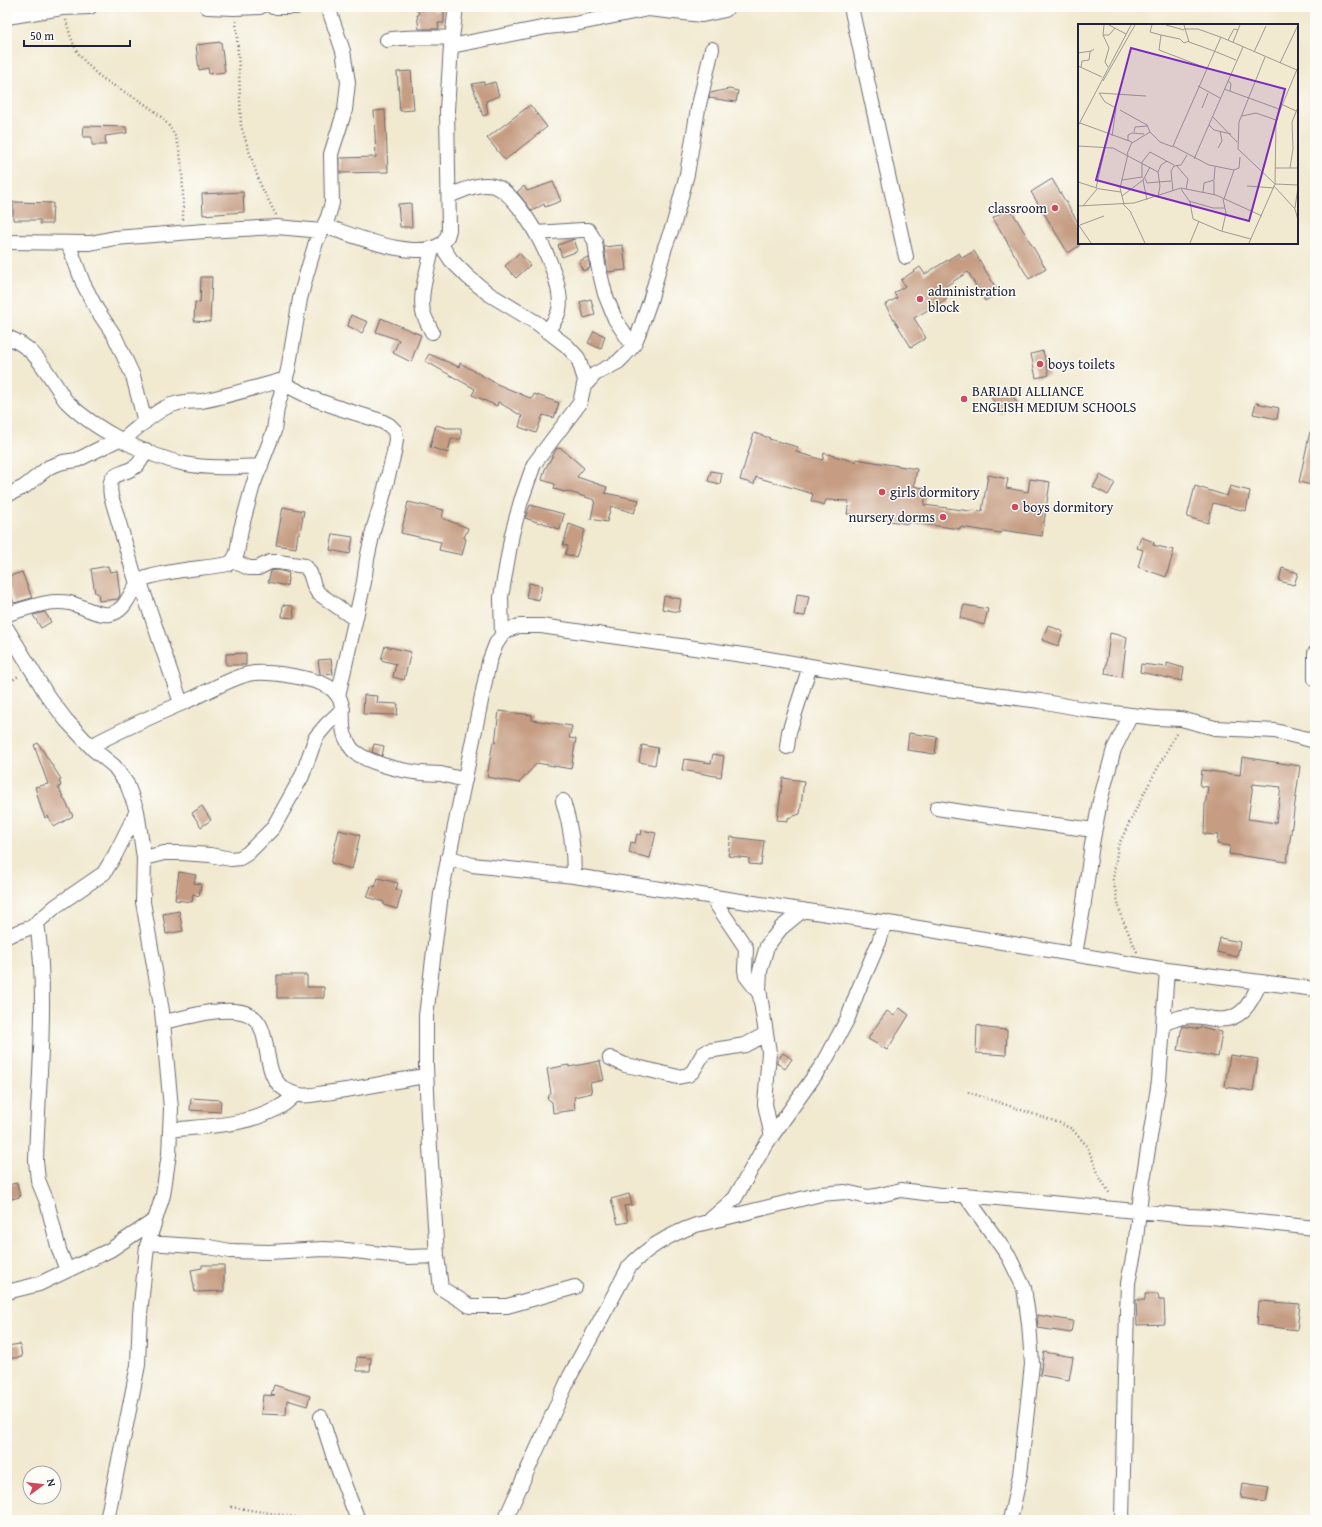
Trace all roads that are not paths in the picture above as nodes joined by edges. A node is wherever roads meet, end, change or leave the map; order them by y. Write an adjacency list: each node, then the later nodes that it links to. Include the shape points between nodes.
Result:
1 (90, 7): 10 (street, via 62,8)
2 (207, 7): 3 (street)
3 (260, 7)
4 (273, 7): 5 (street)
5 (296, 7)
6 (328, 7): 15 (street, via 343,51 348,82 344,110 331,154 332,203)
7 (456, 7): 12 (street)
8 (728, 7): 12 (street, via 702,15 648,9 576,24)
9 (851, 7): 20 (street)
10 (7, 18)
11 (387, 40): 12 (street, via 406,37)
12 (451, 41): 14 (street, via 447,110)
13 (712, 49): 24 (street, via 687,174 674,223)
14 (449, 196): 16 (street, via 472,187 498,188 511,197); 19 (street, via 450,230 447,238)
15 (323, 229): 18 (street, via 283,227 184,232 115,238 90,243); 19 (street, via 403,250); 25 (street, via 311,257 300,299)
16 (536, 233): 21 (street, via 550,262 559,298 560,309); 24 (street, via 588,230 595,241 605,294 615,319)
17 (7, 242): 18 (street)
18 (68, 243): 27 (street, via 83,283 114,335 133,376)
19 (436, 246): 21 (street, via 489,294); 22 (street, via 425,280 422,302 423,313)
20 (906, 257)
21 (548, 331): 26 (street, via 578,358 586,380)
22 (432, 332)
23 (7, 337): 28 (street, via 27,347 46,369 67,402)
24 (633, 346): 26 (street, via 618,362 595,374)
25 (285, 382): 27 (street, via 202,401 175,404); 30 (street, via 277,408 274,431); 35 (street, via 314,399 381,420 395,432 394,454 374,526)
26 (584, 386): 37 (street, via 580,403 534,464 524,494 512,534 501,597)
27 (145, 422): 28 (street)
28 (121, 440): 29 (street); 31 (street, via 77,460 49,467)
29 (146, 450): 30 (street, via 186,464); 33 (street, via 136,466 114,476 109,485)
30 (261, 466): 32 (street, via 253,485)
31 (7, 495)
32 (233, 561): 33 (street, via 146,578); 35 (street, via 249,568 258,568 270,562 305,566 318,593)
33 (139, 583): 34 (street, via 127,602 113,613 103,615 70,604 53,602 40,603); 42 (street)
34 (7, 614)
35 (355, 619): 41 (street)
36 (7, 629): 46 (street, via 47,695)
37 (502, 635): 39 (street, via 519,626 541,626); 48 (street, via 490,662)
38 (1315, 653): 40 (street)
39 (810, 666): 44 (street, via 939,688); 47 (street, via 789,732)
40 (1315, 679)
41 (338, 696): 42 (street, via 332,689 296,676 250,674); 43 (street)
42 (181, 703): 46 (street)
43 (343, 709): 48 (street, via 344,734 353,751 392,767); 54 (street, via 316,737 302,776 273,828 248,853 231,860 210,855 181,853 164,853)
44 (1132, 715): 45 (street, via 1181,719 1215,728 1275,731); 52 (street, via 1112,755)
45 (1315, 741)
46 (91, 746): 51 (street, via 114,766 127,784)
47 (787, 747)
48 (465, 780): 53 (street)
49 (563, 802): 55 (street, via 570,822)
50 (937, 808): 52 (street)
51 (137, 811): 54 (street); 58 (street, via 104,873)
52 (1094, 830): 61 (street)
53 (448, 857): 55 (street, via 472,865); 70 (street, via 426,1016)
54 (144, 858): 66 (street, via 143,902)
55 (574, 876): 56 (street)
56 (711, 896): 57 (street); 65 (street, via 746,948 746,976)
57 (803, 910): 59 (street); 65 (street, via 781,928 767,946 760,971)
58 (37, 922): 60 (street, via 32,927); 81 (street, via 43,993 36,1161 38,1180 48,1202 59,1250)
59 (885, 922): 61 (street); 73 (street, via 848,1018 825,1061)
60 (7, 936)
61 (1075, 954): 62 (street)
62 (1167, 970): 63 (street); 67 (street)
63 (1260, 982): 64 (street); 67 (street, via 1252,1000 1236,1016 1216,1019 1201,1016 1181,1017)
64 (1315, 989)
65 (759, 993): 68 (street)
66 (163, 1022): 71 (street, via 212,1012 235,1011 248,1014 258,1021 263,1032 273,1077 282,1088); 72 (street, via 171,1108)
67 (1163, 1024): 75 (street, via 1159,1081)
68 (766, 1034): 69 (street, via 746,1045 708,1051 688,1075 678,1077 625,1065); 73 (street, via 769,1065 765,1104)
69 (610, 1058)
70 (426, 1076): 71 (street, via 347,1090 301,1096); 80 (street)
71 (296, 1094): 72 (street, via 267,1114 243,1121)
72 (170, 1130): 76 (street, via 169,1154)
73 (772, 1137): 77 (street, via 735,1198)
74 (965, 1195): 75 (street); 77 (street, via 940,1195 913,1190 868,1197 845,1192 821,1194); 88 (street, via 1009,1257 1024,1288 1029,1322 1032,1364 1020,1475)
75 (1139, 1212): 78 (street); 89 (street, via 1128,1283)
76 (155, 1220): 79 (street); 81 (street, via 110,1250)
77 (707, 1222): 87 (street, via 681,1231 652,1247 629,1267 570,1376)
78 (1315, 1228)
79 (148, 1243): 80 (street, via 230,1251 323,1249 409,1257); 85 (street, via 140,1314 138,1365)
80 (437, 1256): 82 (street, via 441,1288 470,1306 507,1306)
81 (67, 1270): 83 (street, via 39,1284)
82 (575, 1287)
83 (7, 1292)
84 (321, 1417): 86 (street)
85 (107, 1520)
86 (358, 1520)
87 (505, 1520)
88 (1010, 1520)
89 (1122, 1520)

